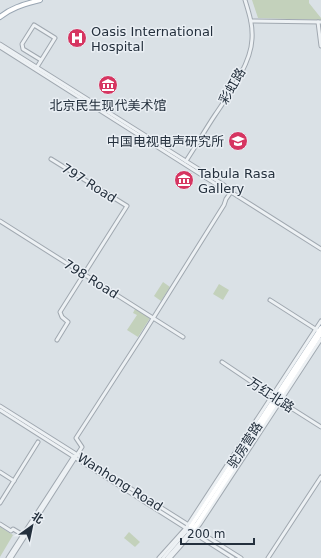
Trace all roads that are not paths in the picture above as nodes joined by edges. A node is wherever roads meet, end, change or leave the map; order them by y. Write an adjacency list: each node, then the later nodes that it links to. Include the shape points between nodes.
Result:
1 (40, 0): 3 (main road)
2 (245, 0): 6 (street, 彩虹路)
3 (5, 12): 4 (main road); 5 (main road)
4 (0, 13)
5 (0, 16)
6 (251, 21): 7 (street); 14 (street, 彩虹路, via 252,39 243,68)
7 (320, 22): 9 (street)
8 (0, 44): 12 (street)
9 (321, 46)
10 (0, 47): 14 (street)
11 (41, 60): 11 (street, via 55,38 34,25 22,44 22,49); 12 (street)
12 (37, 67): 14 (street)
13 (51, 158): 18 (street, 797 Road, via 127,206)
14 (185, 162): 15 (street, via 224,185)
15 (231, 192): 17 (street); 20 (street)
16 (0, 222): 18 (street, 798 Road)
17 (321, 249)
18 (84, 274): 20 (street, 798 Road); 25 (street, via 60,312 68,322)
19 (270, 300): 22 (street)
20 (153, 318): 23 (street, 798 Road); 32 (street, via 76,438 82,447)
21 (321, 322): 22 (street)
22 (319, 330): 27 (main road, 驼房营路)
23 (183, 337)
24 (321, 339): 27 (street)
25 (57, 340)
26 (222, 362): 27 (street, 万红北路)
27 (277, 398): 30 (street, 万红北路); 38 (main road, 驼房营路); 38 (street)
28 (0, 406): 32 (street, Wanhong Road)
29 (0, 410): 32 (street, Wanhong Road)
30 (321, 428)
31 (38, 442): 35 (street)
32 (75, 456): 38 (street, Wanhong Road); 39 (street)
33 (0, 472): 35 (street)
34 (321, 477): 48 (street)
35 (14, 481): 36 (street)
36 (0, 503)
37 (0, 524): 39 (street)
38 (191, 529): 42 (street); 43 (street, 驼房营路); 44 (street, 驼房营路); 45 (street); 46 (street, Wanhong Road); 47 (street, Wanhong Road)
39 (24, 536): 40 (street); 41 (street)
40 (8, 558)
41 (11, 558)
42 (159, 558)
43 (163, 558)
44 (167, 558)
45 (170, 558)
46 (233, 558)
47 (241, 558)
48 (268, 558)

